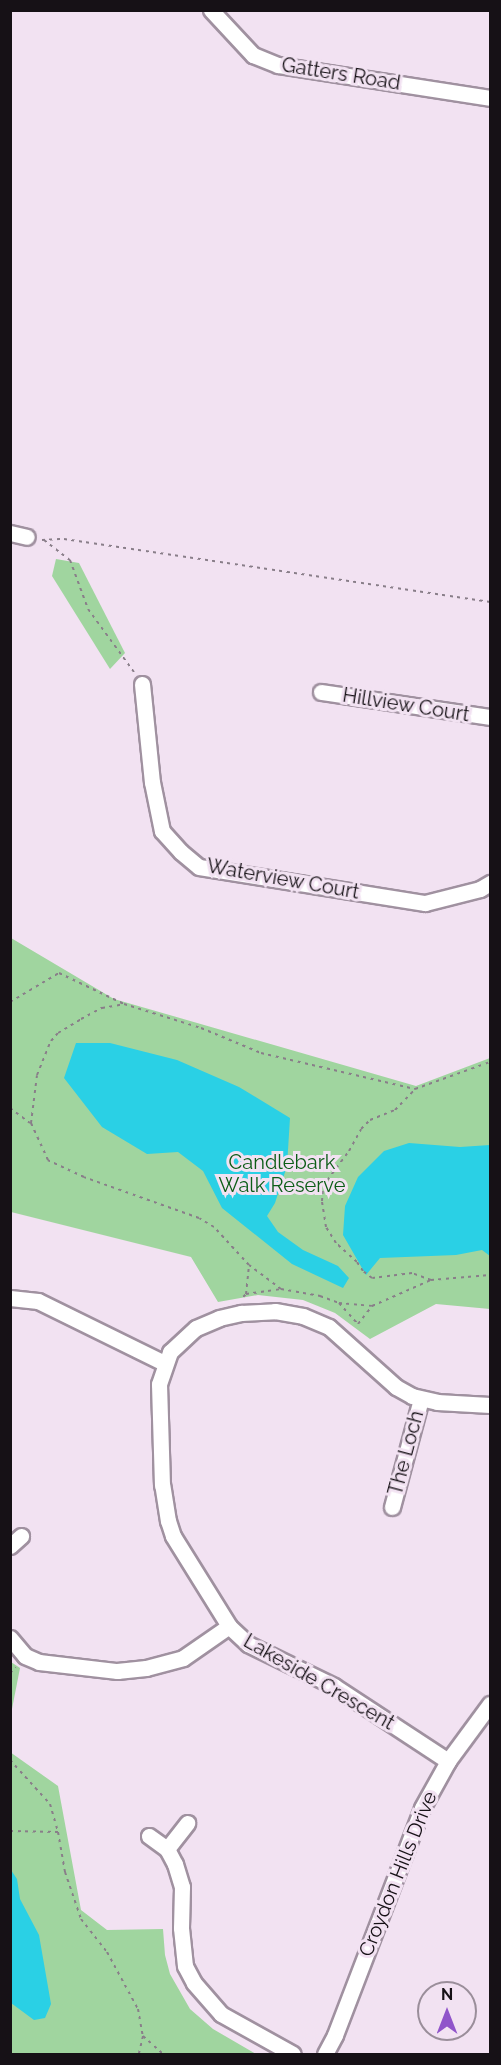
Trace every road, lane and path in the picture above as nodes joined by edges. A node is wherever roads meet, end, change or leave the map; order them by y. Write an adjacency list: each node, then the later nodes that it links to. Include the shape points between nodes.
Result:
1 (211, 10): 2 (street, Gatters Road, via 253,55 278,65)
2 (490, 98)
3 (10, 533): 4 (street)
4 (27, 537): 5 (path)
5 (44, 540): 6 (path, via 64,539); 7 (path, via 70,561 88,609)
6 (490, 602)
7 (142, 684): 10 (street, Waterview Court, via 152,782 162,831 199,867 425,903)
8 (321, 692): 9 (street, Hillview Court)
9 (490, 717)
10 (490, 883)
11 (10, 1002): 12 (path, via 59,974)
12 (124, 1004): 14 (path, via 201,1028 261,1053); 16 (path, via 102,1008 51,1041 37,1075)
13 (490, 1062): 14 (path)
14 (415, 1089): 19 (path, via 395,1110 370,1120 361,1129 323,1186 322,1201 326,1227 336,1243 372,1278 412,1273)
15 (10, 1108): 16 (path)
16 (31, 1123): 17 (path, via 48,1160 60,1168 199,1218 214,1227)
17 (249, 1265): 20 (path); 21 (path)
18 (490, 1275): 19 (path)
19 (431, 1280): 24 (path)
20 (281, 1289): 21 (path); 23 (path)
21 (246, 1294): 25 (path, via 231,1308)
22 (10, 1298): 26 (street, via 38,1301)
23 (339, 1303): 24 (path); 24 (path, via 358,1324)
24 (372, 1306)
25 (231, 1315): 26 (street, Lakeside Crescent, via 186,1335); 27 (street, Lakeside Crescent, via 275,1311 316,1321 341,1335 396,1387)
26 (164, 1363): 30 (street, Lakeside Crescent, via 158,1395 168,1521 173,1536)
27 (421, 1399): 28 (street, Lakeside Crescent); 29 (street, The Loch)
28 (490, 1405)
29 (392, 1507)
30 (229, 1626): 31 (street, via 183,1658 117,1671 39,1662 25,1656); 34 (street, Lakeside Crescent, via 248,1644 334,1686)
31 (10, 1638)
32 (490, 1704): 34 (street, Croydon Hills Drive)
33 (10, 1760): 37 (path, via 50,1804)
34 (447, 1761): 44 (street, Croydon Hills Drive, via 411,1833)
35 (187, 1823): 39 (street)
36 (10, 1832): 37 (path)
37 (58, 1832): 40 (path, via 65,1872 81,1918 132,1995)
38 (150, 1836): 39 (street)
39 (167, 1850): 43 (street, via 182,1887 183,1952 194,1983 221,2014)
40 (143, 2036): 41 (path); 42 (path)
41 (139, 2055)
42 (163, 2055)
43 (293, 2055)
44 (325, 2055)

